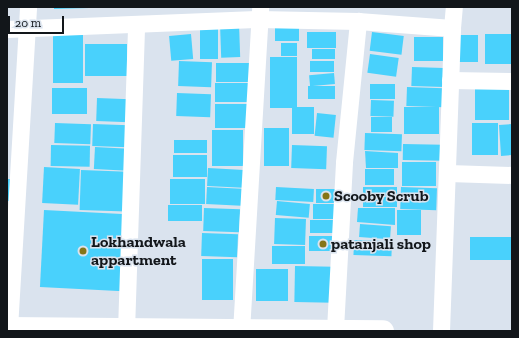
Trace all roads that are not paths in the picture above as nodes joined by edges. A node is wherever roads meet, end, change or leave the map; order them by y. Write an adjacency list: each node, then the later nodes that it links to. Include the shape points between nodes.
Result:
1 (28, 7): 6 (street)
2 (454, 7): 7 (street)
3 (259, 13): 4 (street); 5 (street); 16 (street)
4 (358, 21): 7 (street); 14 (street, via 344,162)
5 (136, 24): 6 (street); 15 (street)
6 (27, 28): 8 (street); 13 (street)
7 (452, 28): 9 (street)
8 (7, 29)
9 (450, 80): 10 (street); 11 (street)
10 (512, 81)
11 (448, 173): 12 (street); 18 (street)
12 (512, 175)
13 (8, 328): 15 (street)
14 (335, 329): 16 (street); 17 (street)
15 (126, 330): 16 (street)
16 (241, 331)
17 (383, 331)
18 (441, 331)

